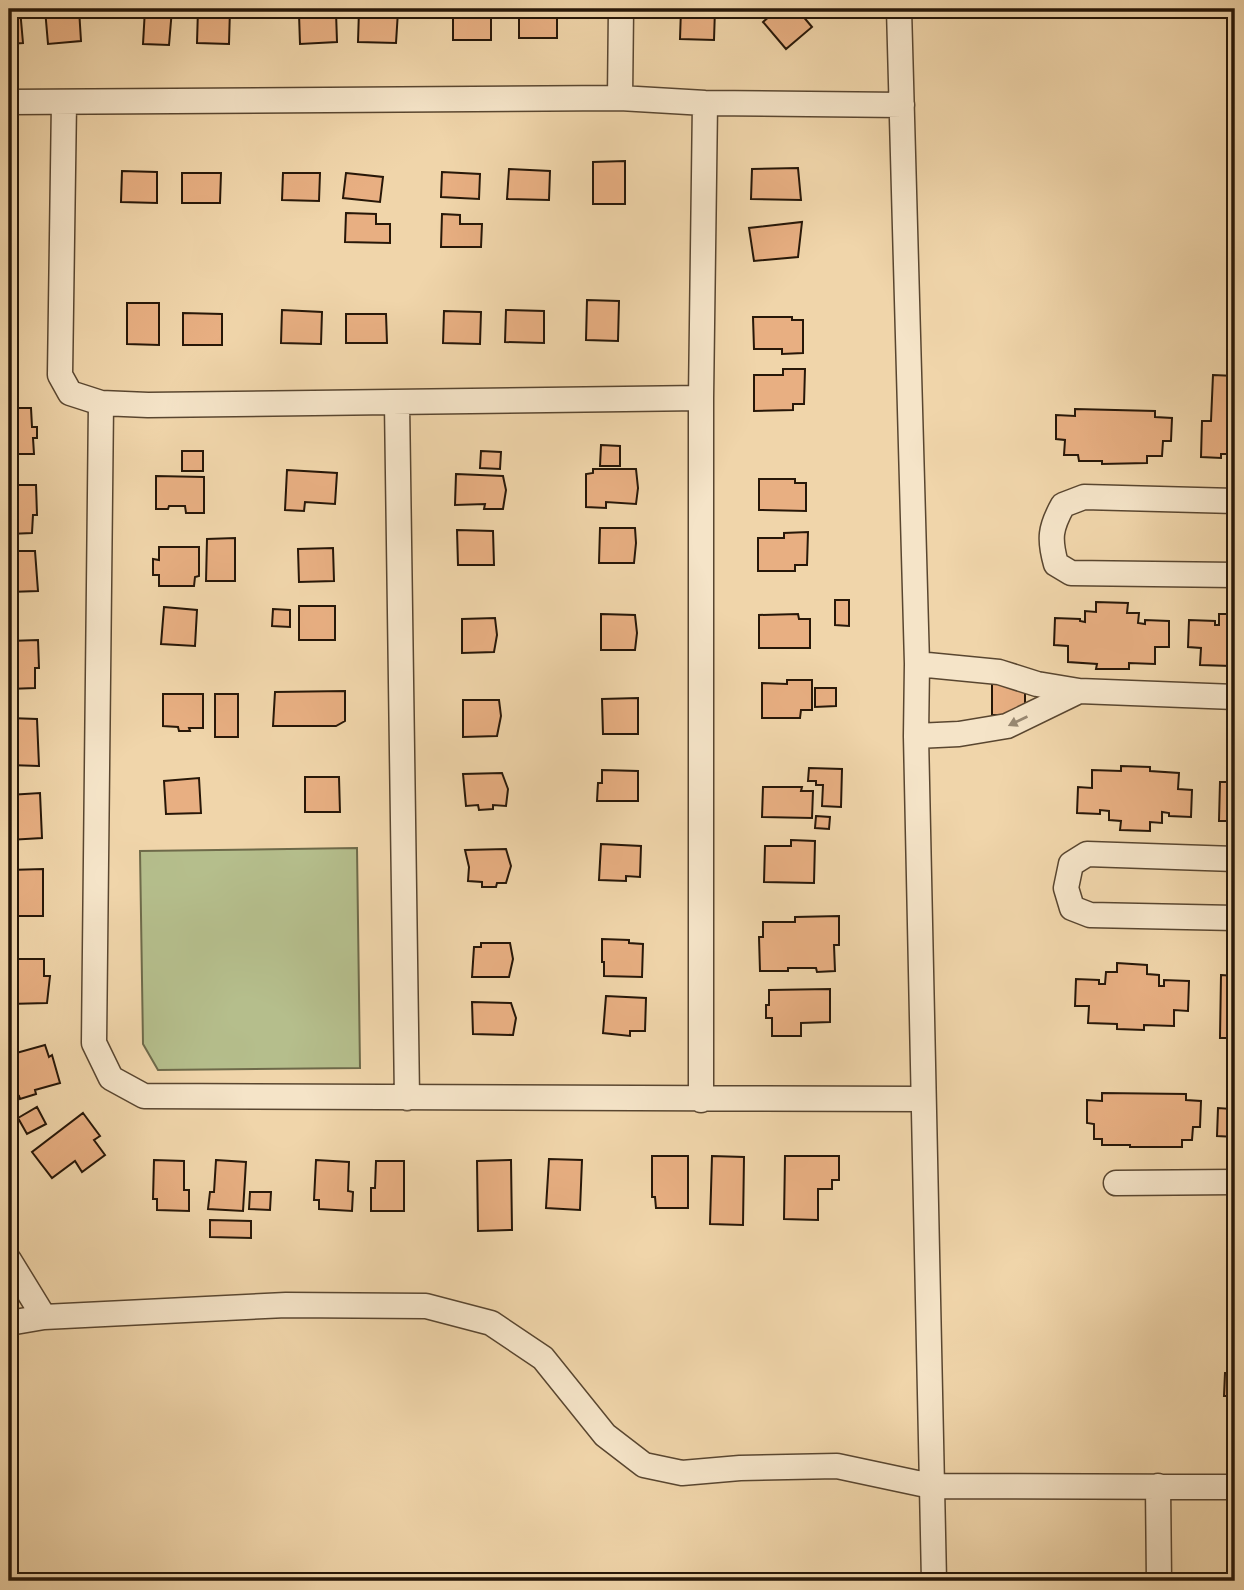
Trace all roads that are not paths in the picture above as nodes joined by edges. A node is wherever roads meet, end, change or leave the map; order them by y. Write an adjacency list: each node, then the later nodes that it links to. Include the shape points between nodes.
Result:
1 (621, 9): 3 (street)
2 (899, 9): 7 (street)
3 (620, 98): 5 (street); 6 (street)
4 (9, 102): 5 (street)
5 (64, 102): 9 (street, via 60,375 70,393)
6 (705, 103): 7 (street); 8 (street)
7 (902, 105): 13 (street)
8 (701, 398): 10 (street); 21 (street)
9 (101, 403): 10 (street); 19 (street, via 94,1043 111,1079 144,1096)
10 (397, 403): 19 (street)
11 (1235, 501): 12 (street, via 1084,497 1063,505 1053,524 1051,545 1056,564 1071,573)
12 (1235, 575)
13 (917, 664): 14 (street, via 999,672); 16 (street)
14 (1079, 691): 15 (street); 16 (street, one-way to 16, via 1007,726)
15 (1235, 697)
16 (916, 736): 20 (street)
17 (1235, 859): 18 (street, via 1087,854 1071,864 1066,888 1073,908 1090,915)
18 (1235, 918)
19 (407, 1098): 21 (street)
20 (923, 1099): 21 (street); 27 (street)
21 (701, 1100)
22 (1235, 1182): 23 (street)
23 (1116, 1184)
24 (9, 1260): 25 (street)
25 (44, 1317): 26 (street); 27 (street, via 286,1305 426,1306 491,1323 543,1358 605,1434 644,1465 682,1473 838,1466)
26 (9, 1323)
27 (931, 1486): 28 (street); 30 (street)
28 (1158, 1486): 29 (street); 31 (street)
29 (1235, 1487)
30 (934, 1581)
31 (1158, 1581)

